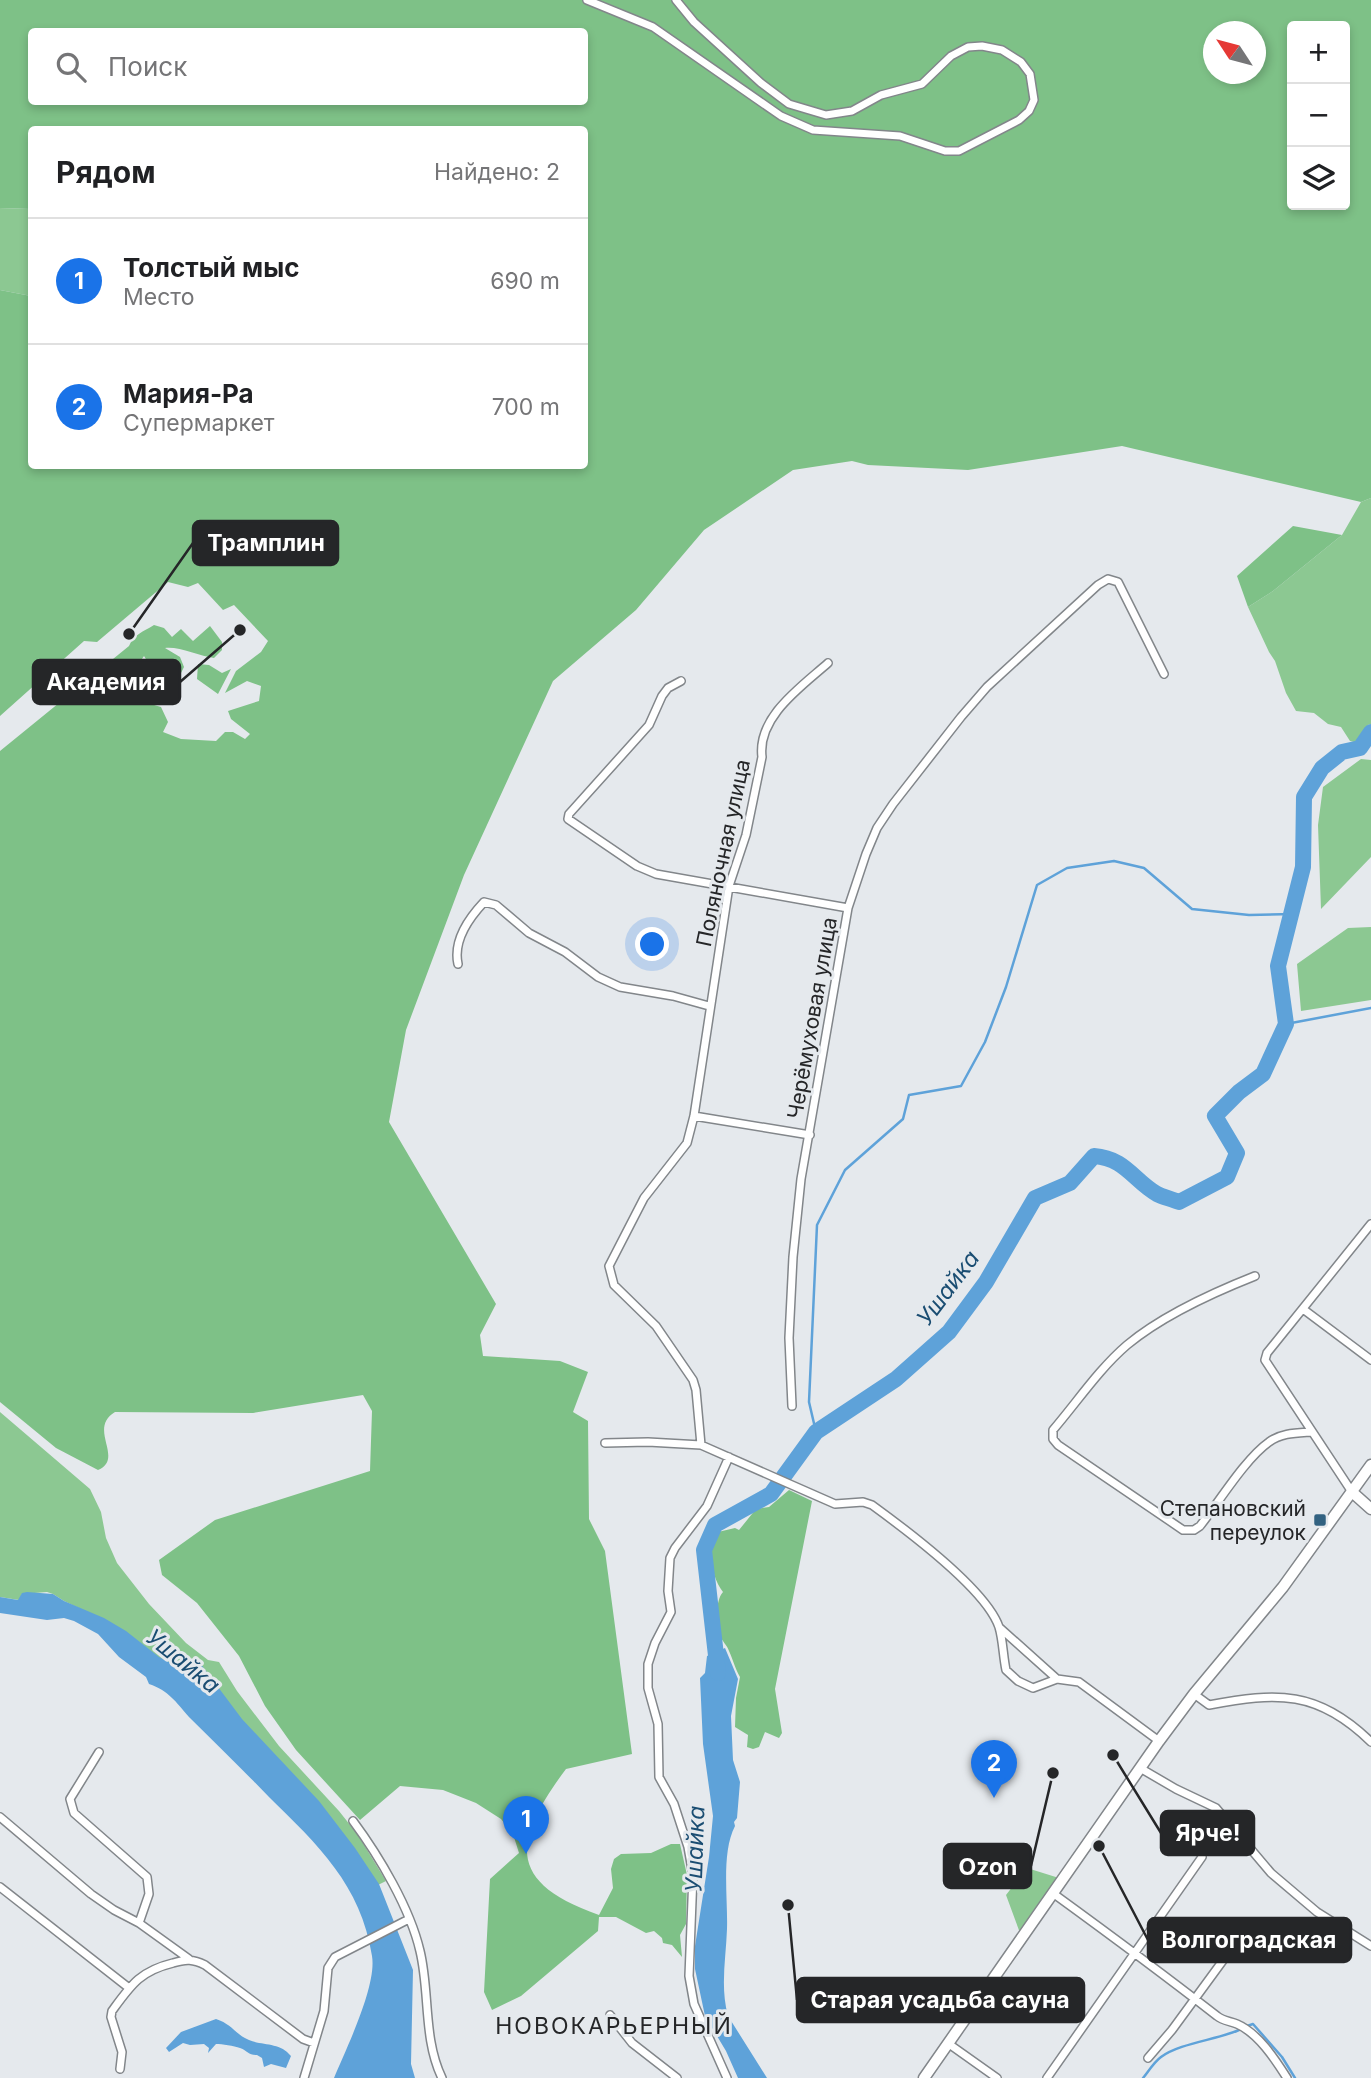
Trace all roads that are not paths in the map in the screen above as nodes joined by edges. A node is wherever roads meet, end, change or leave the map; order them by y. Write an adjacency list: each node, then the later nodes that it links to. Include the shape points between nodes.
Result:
1 (587, 0): 2 (street, via 653,27 781,116 813,130 900,136 959,151 1019,120 1034,100 1030,75 1021,62 1002,50 968,47 951,56 922,85 881,95 852,111 826,115 789,104 761,83)
2 (676, 0)
3 (828, 663): 6 (street, Поляночная улица, via 785,703 762,735 746,835)
4 (1164, 674): 7 (street, Черёмуховая улица, via 1118,582 1108,579 1098,585 987,687 909,780 877,828)
5 (681, 681): 6 (street, via 668,688 649,726 568,819 656,874)
6 (729, 886): 7 (street); 9 (street, Поляночная улица)
7 (848, 908): 11 (street, Черёмуховая улица)
8 (458, 964): 9 (street, via 455,952 464,928 484,902 496,905 529,933 598,977)
9 (709, 1006): 10 (street, Поляночная улица)
10 (694, 1116): 11 (street); 19 (street, Поляночная улица, via 687,1143 644,1198 609,1266 614,1285 656,1326 693,1380)
11 (810, 1135): 16 (street, Черёмуховая улица, via 793,1257)
12 (1371, 1224): 14 (street)
13 (1255, 1276): 17 (street, via 1214,1292 1127,1346 1053,1430 1053,1439 1167,1521 1194,1530 1270,1441)
14 (1303, 1309): 15 (street); 17 (street, via 1265,1360)
15 (1371, 1360)
16 (792, 1406)
17 (1311, 1432): 22 (street)
18 (605, 1443): 19 (street)
19 (701, 1445): 20 (street)
20 (729, 1457): 24 (street, via 835,1504 863,1502 880,1511 968,1585); 52 (street, via 707,1506 670,1558 671,1612 648,1664 648,1688 658,1724 659,1777 674,1804 693,1875 689,1965 694,2004)
21 (1371, 1465): 22 (street)
22 (1352, 1492): 23 (street); 26 (street, via 1283,1587)
23 (1371, 1509)
24 (999, 1628): 25 (street); 25 (street, via 1006,1670 1018,1681 1033,1688)
25 (1057, 1679): 27 (street, via 1079,1682)
26 (1194, 1694): 27 (street); 28 (street, via 1209,1705 1266,1696 1293,1697 1325,1708)
27 (1159, 1741): 30 (street)
28 (1371, 1742)
29 (99, 1752): 37 (street, via 70,1807 147,1877 149,1894)
30 (1140, 1768): 35 (street); 39 (street, via 1216,1808 1271,1873 1317,1913)
31 (0, 1818): 37 (street, via 91,1894)
32 (353, 1821): 36 (street, via 391,1879)
33 (1202, 1857): 40 (street)
34 (0, 1887): 42 (street)
35 (1054, 1894): 40 (street); 46 (street)
36 (406, 1920): 45 (street, via 335,1957 328,1968 324,2011); 50 (street, via 420,1950 432,2043)
37 (139, 1923): 41 (street)
38 (1235, 1944): 43 (street)
39 (1371, 1946)
40 (1133, 1952): 43 (street); 55 (street)
41 (189, 1959): 42 (street, via 153,1968); 45 (street, via 205,1965)
42 (129, 1988): 48 (street, via 111,2017 122,2052)
43 (1194, 1997): 47 (street); 56 (street, via 1220,2019 1238,2024 1260,2042)
44 (610, 2015): 51 (street, via 632,2043)
45 (314, 2043): 49 (street)
46 (949, 2044): 53 (street); 54 (street)
47 (1148, 2057)
48 (120, 2069)
49 (304, 2078)
50 (442, 2078)
51 (677, 2078)
52 (727, 2078)
53 (924, 2078)
54 (996, 2078)
55 (1047, 2078)
56 (1287, 2078)

